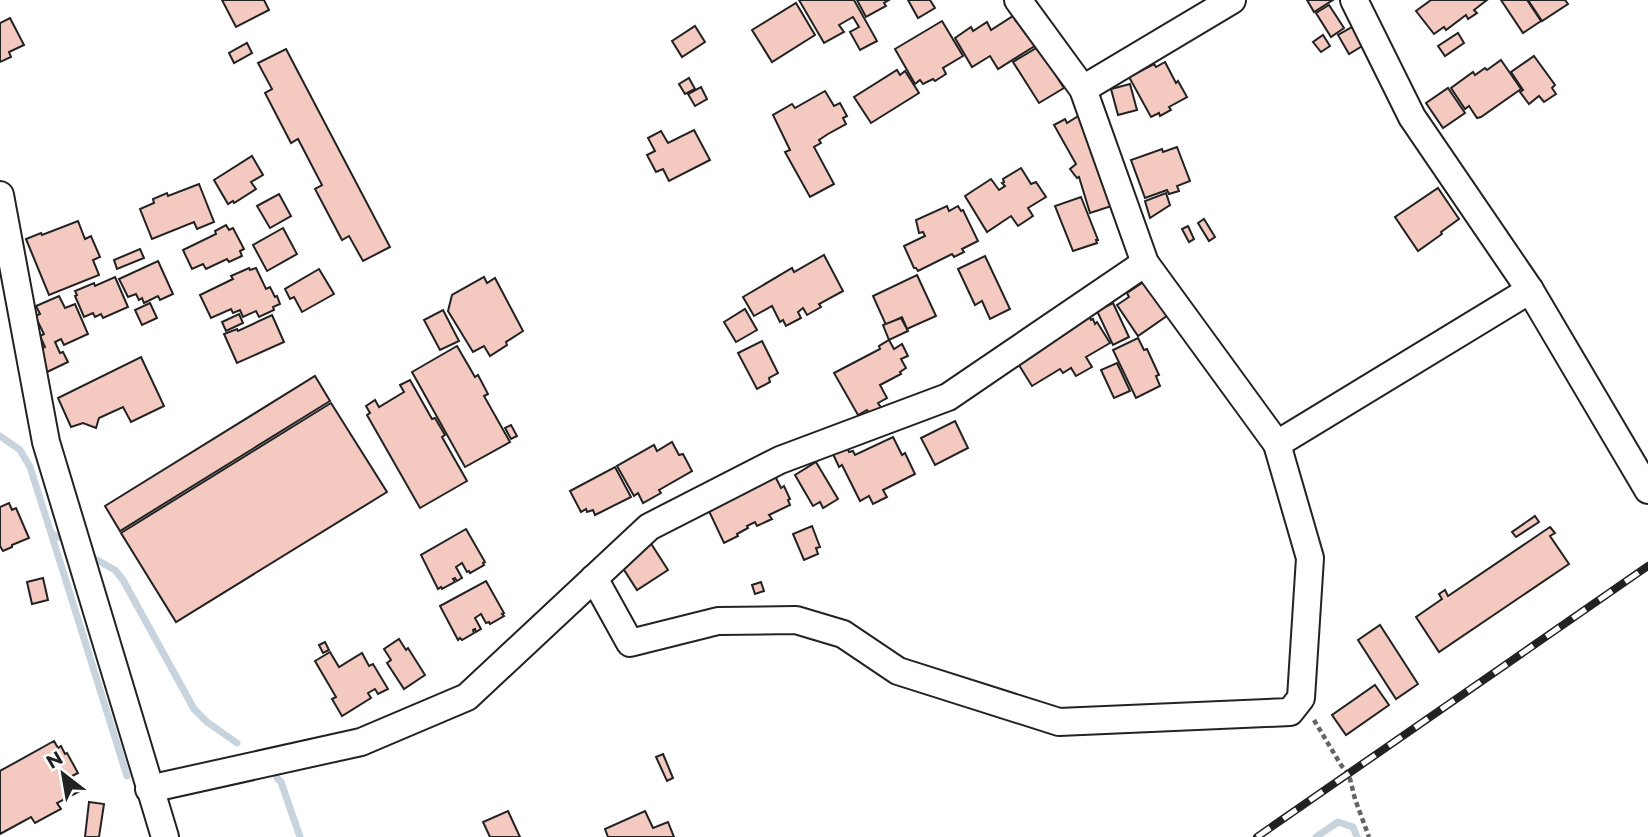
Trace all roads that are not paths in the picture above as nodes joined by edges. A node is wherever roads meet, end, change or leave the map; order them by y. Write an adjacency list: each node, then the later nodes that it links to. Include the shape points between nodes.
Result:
1 (1018, 0): 4 (street)
2 (1232, 0): 4 (street)
3 (1354, 0): 7 (street, via 1412,117)
4 (1083, 89): 6 (street)
5 (0, 195): 11 (street, via 46,442)
6 (1146, 263): 8 (street); 10 (street, via 948,397 780,460 649,527)
7 (1530, 290): 8 (street); 9 (street)
8 (1277, 444): 10 (street, via 1310,558 1301,698 1290,712 1059,722 898,671 843,634 796,620 718,621 630,643)
9 (1648, 490)
10 (594, 578): 11 (street, via 467,696 361,742)
11 (149, 789): 12 (street)
12 (165, 837)

